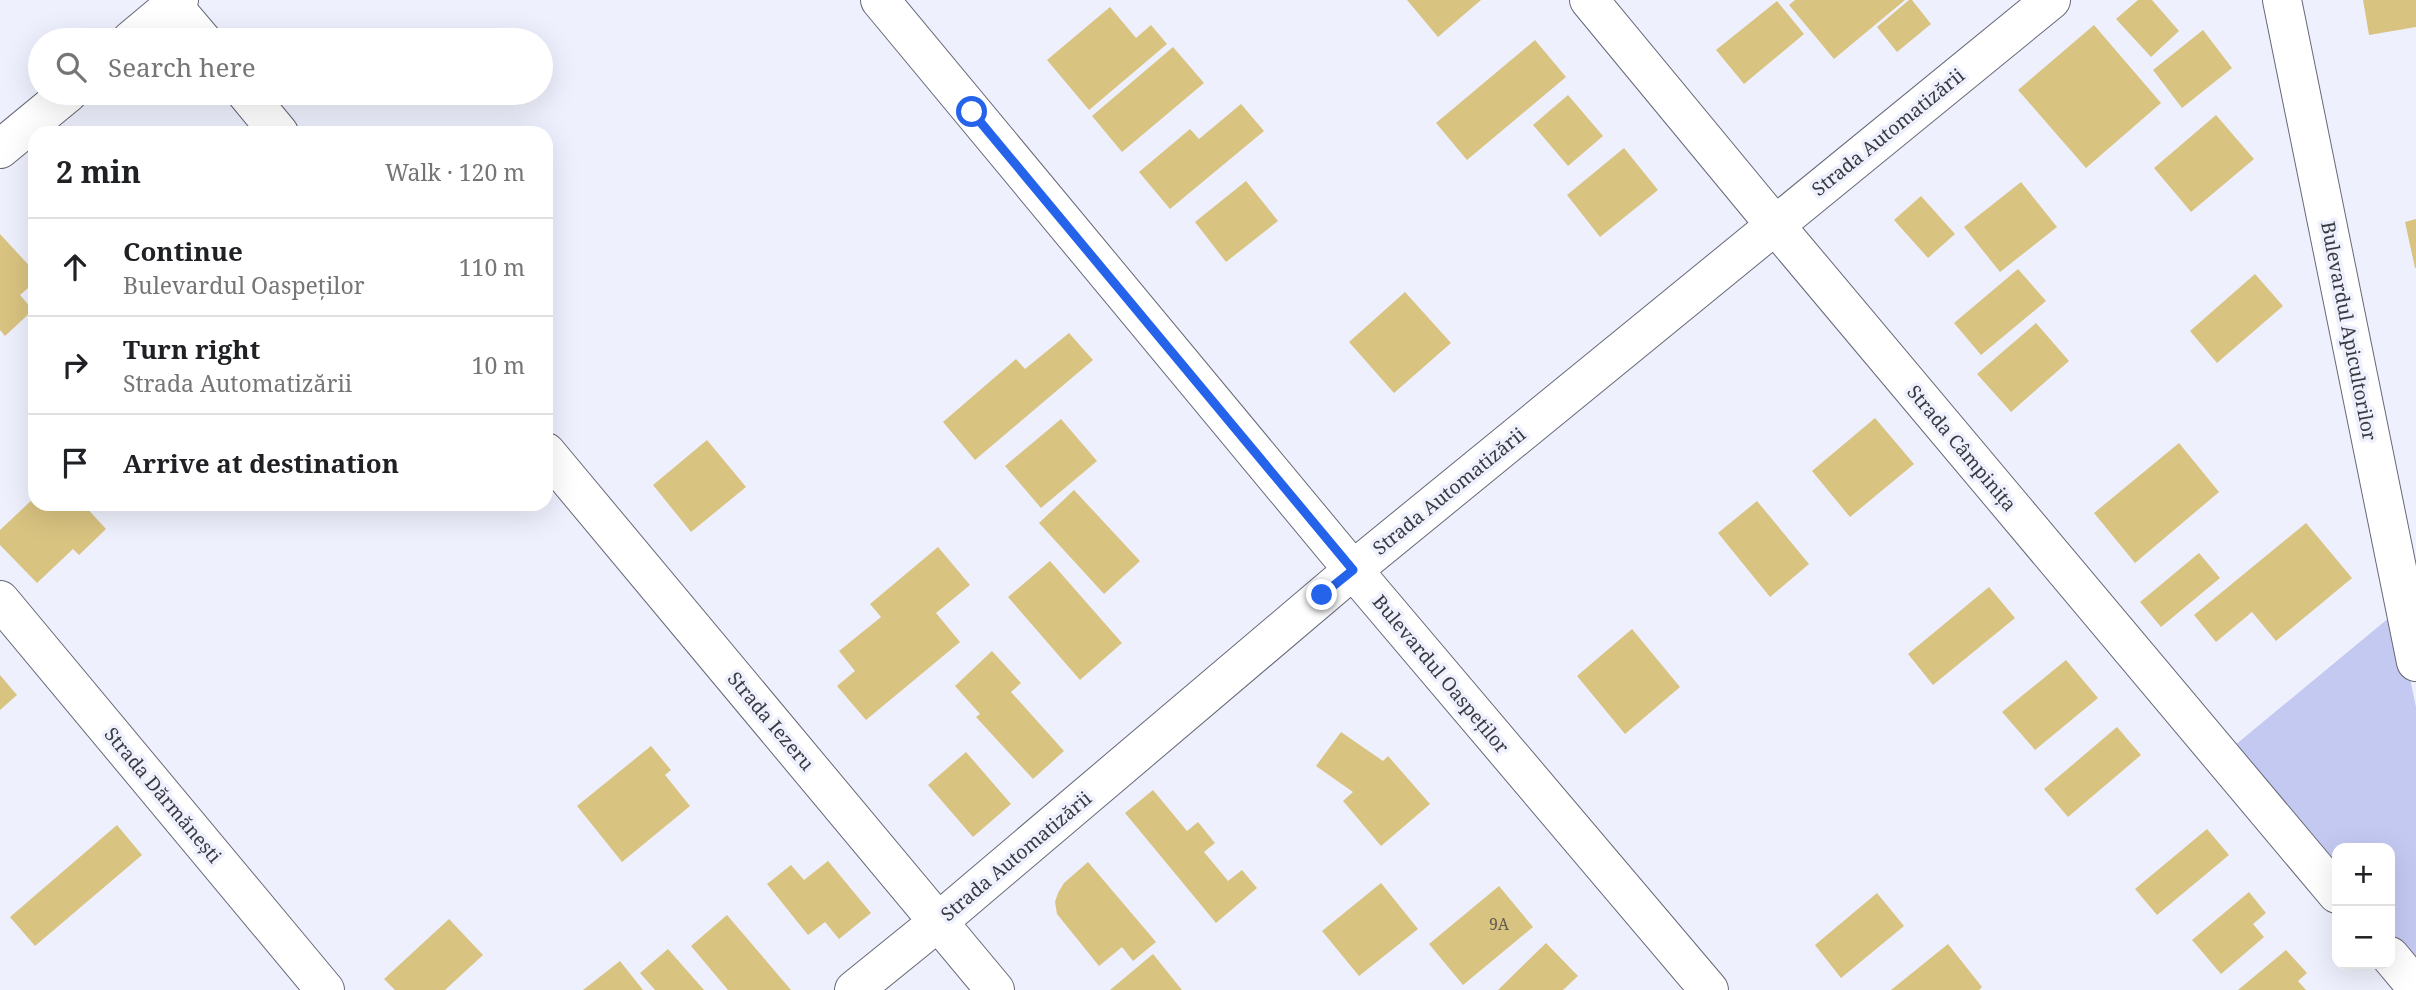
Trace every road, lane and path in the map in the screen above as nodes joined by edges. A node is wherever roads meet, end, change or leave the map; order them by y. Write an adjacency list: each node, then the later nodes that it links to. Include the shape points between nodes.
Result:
1 (880, 0): 14 (street, Bulevardul Oaspeților)
2 (1589, 0): 12 (street, Strada Câmpinița)
3 (2051, 0): 12 (street, Strada Automatizării)
4 (2282, 0): 16 (street, Bulevardul Apicultorilor)
5 (173, 2): 6 (street); 7 (street)
6 (144, 28)
7 (193, 28)
8 (53, 105): 11 (street)
9 (256, 105): 10 (street)
10 (273, 126)
11 (0, 149)
12 (1774, 225): 14 (street, Strada Automatizării); 17 (street, Strada Câmpinița)
13 (553, 460): 18 (street, Strada Iezeru)
14 (1353, 570): 18 (street, Strada Automatizării); 24 (street, Bulevardul Oaspeților)
15 (0, 600): 21 (street, Strada Dărmănești)
16 (2416, 662)
17 (2332, 888)
18 (938, 922): 22 (street, Strada Automatizării); 23 (street, Strada Iezeru)
19 (2395, 962): 20 (street)
20 (2416, 987)
21 (325, 990)
22 (855, 990)
23 (995, 990)
24 (1709, 990)

